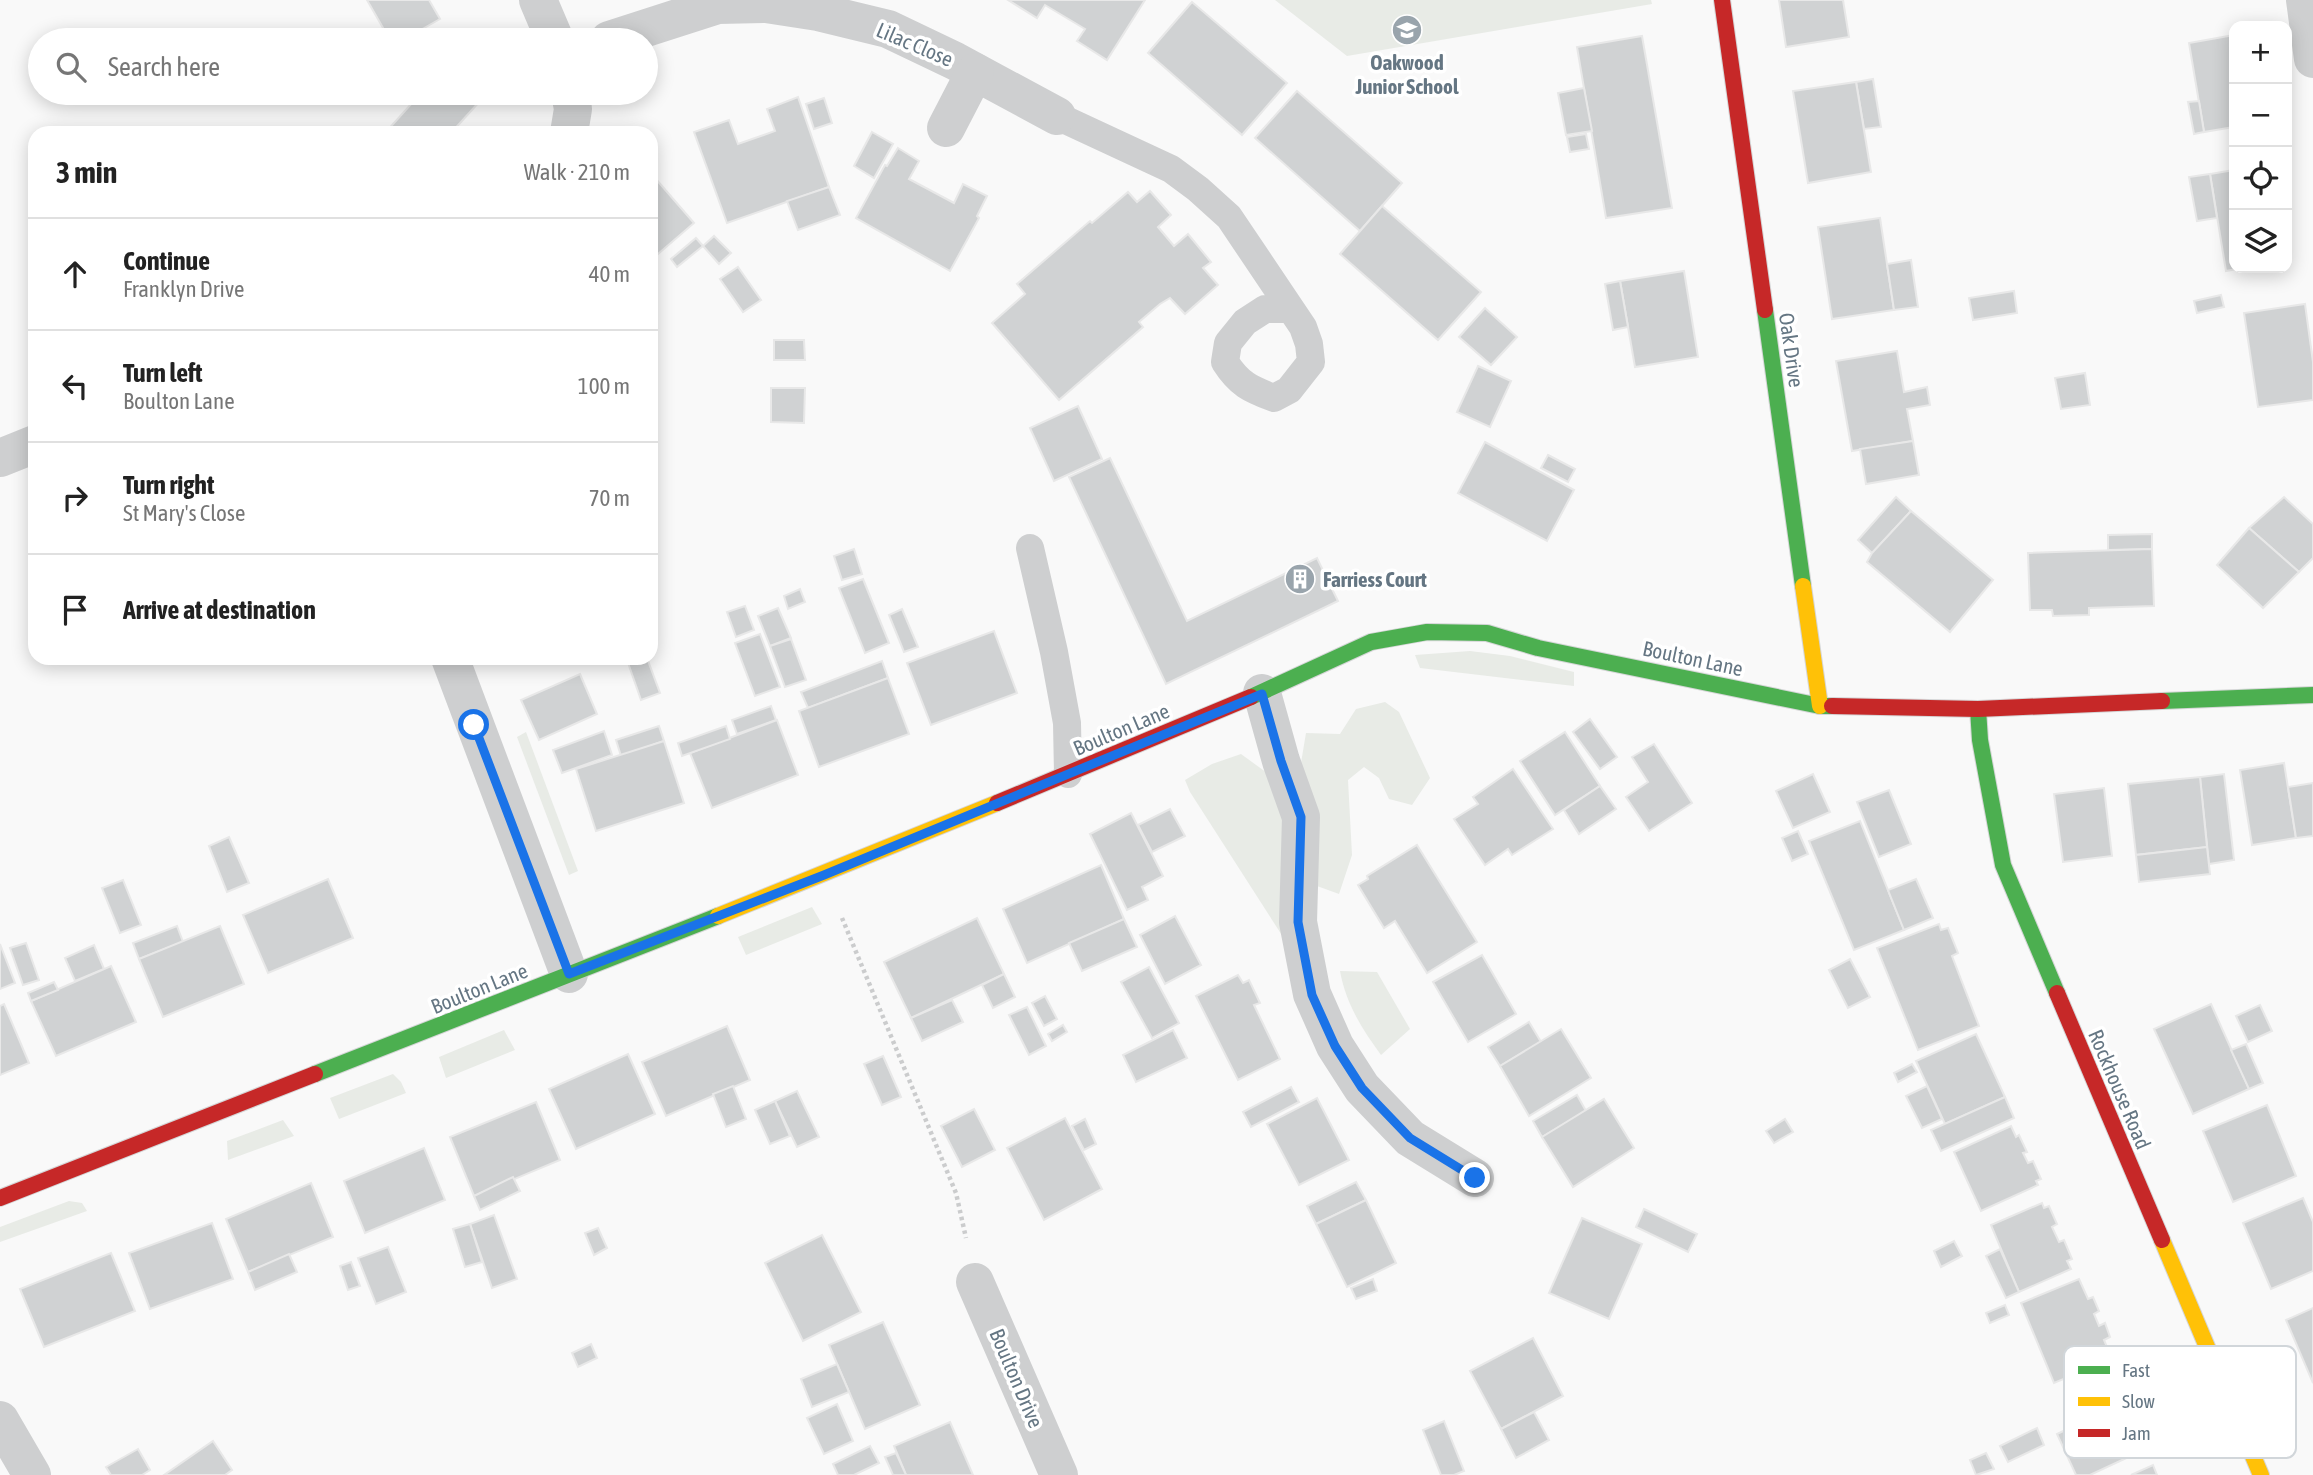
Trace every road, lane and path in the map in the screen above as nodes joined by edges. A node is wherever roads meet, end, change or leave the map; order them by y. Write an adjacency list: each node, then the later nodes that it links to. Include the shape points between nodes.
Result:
1 (538, 0): 4 (street)
2 (1722, 0): 19 (street, Oak Drive)
3 (2305, 0): 6 (street)
4 (550, 28)
5 (646, 28): 7 (street, Lilac Close, via 718,5 766,4 888,29)
6 (2313, 59)
7 (975, 72): 9 (street, Lilac Close); 11 (street, Lilac Close)
8 (572, 105): 10 (street)
9 (1058, 116): 12 (lane, via 1171,169 1198,189 1229,216)
10 (570, 126)
11 (946, 128)
12 (1290, 309)
13 (28, 447): 14 (street)
14 (0, 458)
15 (1030, 548): 21 (lane, via 1067,723)
16 (453, 665): 23 (street)
17 (1262, 694): 19 (street, Boulton Lane, via 1371,642 1427,632 1463,632 1488,633 1538,648); 21 (street, Boulton Lane); 24 (street, via 1301,817 1298,922 1312,995 1335,1046 1362,1088 1410,1138)
18 (2313, 695): 20 (street, Boulton Lane)
19 (1820, 706): 20 (street, Boulton Lane)
20 (1978, 709): 27 (street, Rockhouse Road, via 2003,865)
21 (1068, 774): 22 (street, Boulton Lane)
22 (824, 875): 23 (street, Boulton Lane); 26 (path, via 956,1193)
23 (569, 974): 25 (street, Boulton Lane)
24 (1475, 1178)
25 (0, 1198)
26 (975, 1282): 31 (street, Boulton Drive)
27 (2206, 1346)
28 (0, 1420): 30 (street)
29 (2254, 1458): 32 (street, Rockhouse Road)
30 (32, 1475)
31 (1059, 1475)
32 (2261, 1475)

